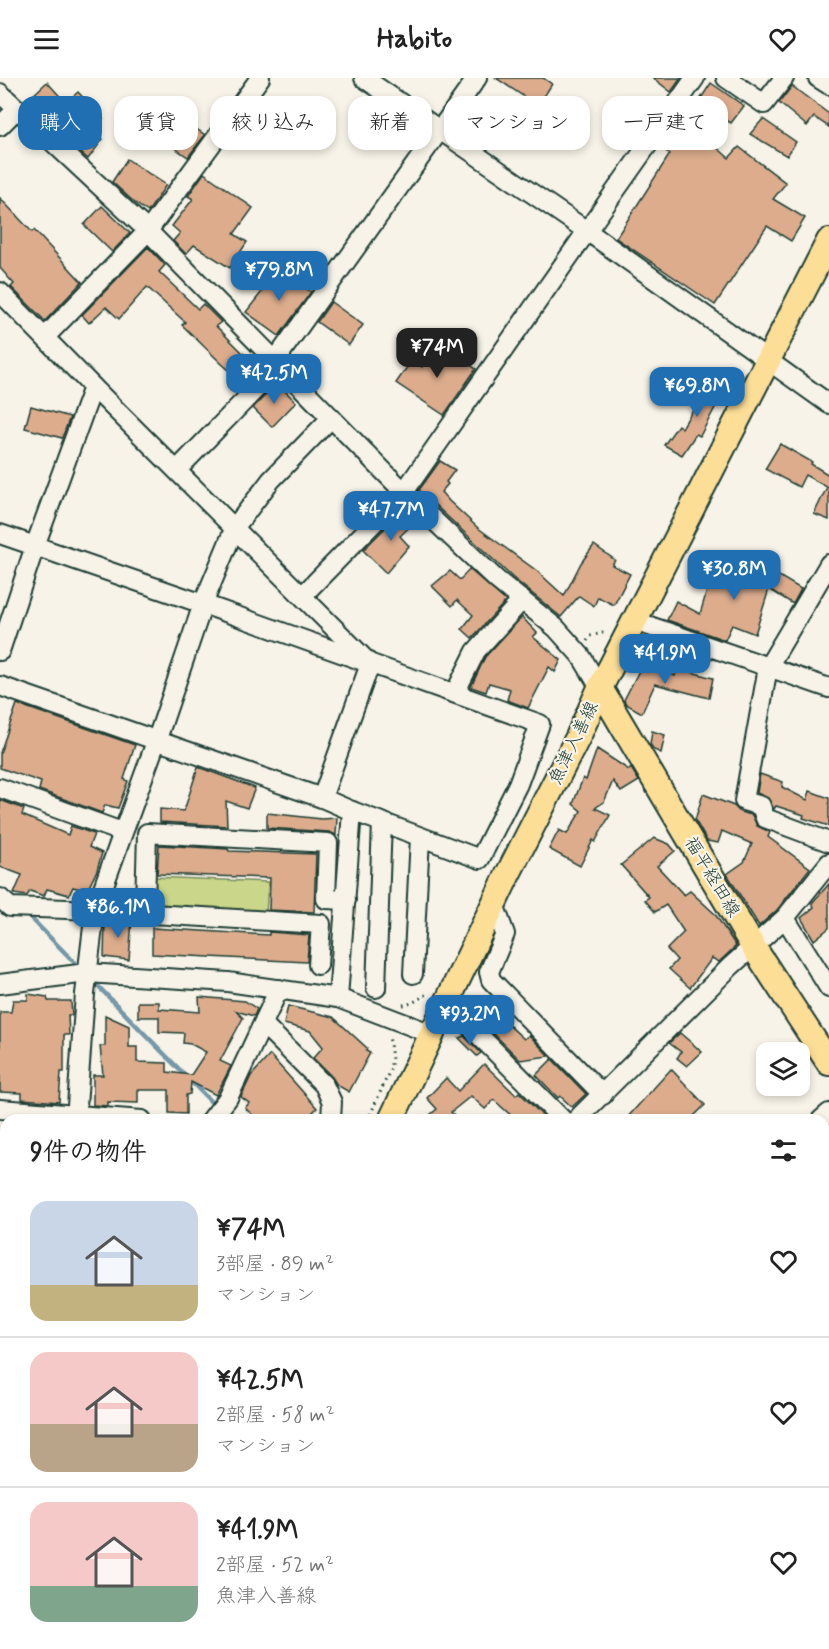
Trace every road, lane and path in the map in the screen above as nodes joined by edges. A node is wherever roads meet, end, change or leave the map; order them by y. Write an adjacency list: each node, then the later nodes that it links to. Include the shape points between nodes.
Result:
1 (260, 78): 13 (street)
2 (364, 78): 12 (street)
3 (477, 78): 12 (street)
4 (695, 78): 14 (street)
5 (726, 78): 6 (street, via 764,104)
6 (783, 78)
7 (818, 78): 8 (street)
8 (829, 85)
9 (0, 93): 10 (street)
10 (17, 109): 11 (street); 13 (street)
11 (0, 126)
12 (440, 131): 14 (street); 19 (street, via 282,351)
13 (148, 231): 17 (street); 19 (street)
14 (587, 231): 18 (street); 24 (street)
15 (829, 241): 18 (main road, 魚津入善線)
16 (0, 292): 17 (street)
17 (45, 337): 20 (street)
18 (768, 362): 21 (street); 32 (main road, 魚津入善線)
19 (279, 364): 22 (street); 23 (street)
20 (93, 387): 23 (street); 27 (street)
21 (829, 404)
22 (331, 418): 24 (street); 25 (street, via 271,480)
23 (177, 470): 25 (street)
24 (404, 492): 29 (street); 30 (street)
25 (235, 527): 29 (street); 31 (street)
26 (0, 534): 27 (street)
27 (35, 546): 31 (street); 33 (street)
28 (829, 564): 35 (street)
29 (303, 596): 34 (street)
30 (522, 600): 37 (street, via 556,628 581,656); 39 (street, via 476,651)
31 (202, 604): 34 (street); 40 (street)
32 (635, 621): 35 (street); 37 (main road, 魚津入善線)
33 (0, 651)
34 (370, 664): 39 (street); 42 (street)
35 (768, 667): 38 (street); 47 (street, via 744,801 761,806 765,818)
36 (0, 686): 40 (street)
37 (600, 688): 52 (main road, 魚津入善線); 56 (main road, 福平経田線)
38 (829, 688)
39 (455, 693): 46 (street, via 540,724 518,784 480,859)
40 (157, 739): 42 (street); 45 (street)
41 (0, 788): 45 (street)
42 (322, 798): 43 (street)
43 (352, 811): 44 (street); 51 (street)
44 (382, 822): 46 (street); 61 (street)
45 (122, 832): 53 (street)
46 (420, 837): 59 (street)
47 (829, 842)
48 (829, 862): 54 (street)
49 (0, 898): 53 (street, via 10,907)
50 (326, 899): 51 (street); 55 (street); 55 (street, via 328,843 147,834 145,904 152,914)
51 (346, 900): 64 (street)
52 (494, 904): 65 (main road, 魚津入善線); 69 (street, via 505,934 489,972 491,980)
53 (95, 910): 58 (street)
54 (785, 918): 56 (street); 62 (street)
55 (321, 924): 57 (street)
56 (754, 948): 68 (main road, 福平経田線); 69 (street, via 731,966)
57 (318, 964)
58 (87, 973): 60 (street); 63 (street); 72 (street)
59 (413, 974)
60 (0, 984)
61 (376, 988)
62 (829, 988)
63 (279, 989): 64 (street); 66 (street)
64 (338, 998): 67 (street)
65 (447, 1003): 67 (main road, 魚津入善線); 76 (street)
66 (264, 1025): 73 (street, via 228,1098); 74 (street, via 324,1085 332,1102)
67 (432, 1034): 75 (main road, 魚津入善線)
68 (829, 1063)
69 (603, 1095): 77 (street)
70 (0, 1109): 71 (street)
71 (48, 1114)
72 (76, 1114)
73 (216, 1114)
74 (331, 1114)
75 (394, 1114)
76 (557, 1114)
77 (582, 1114)

